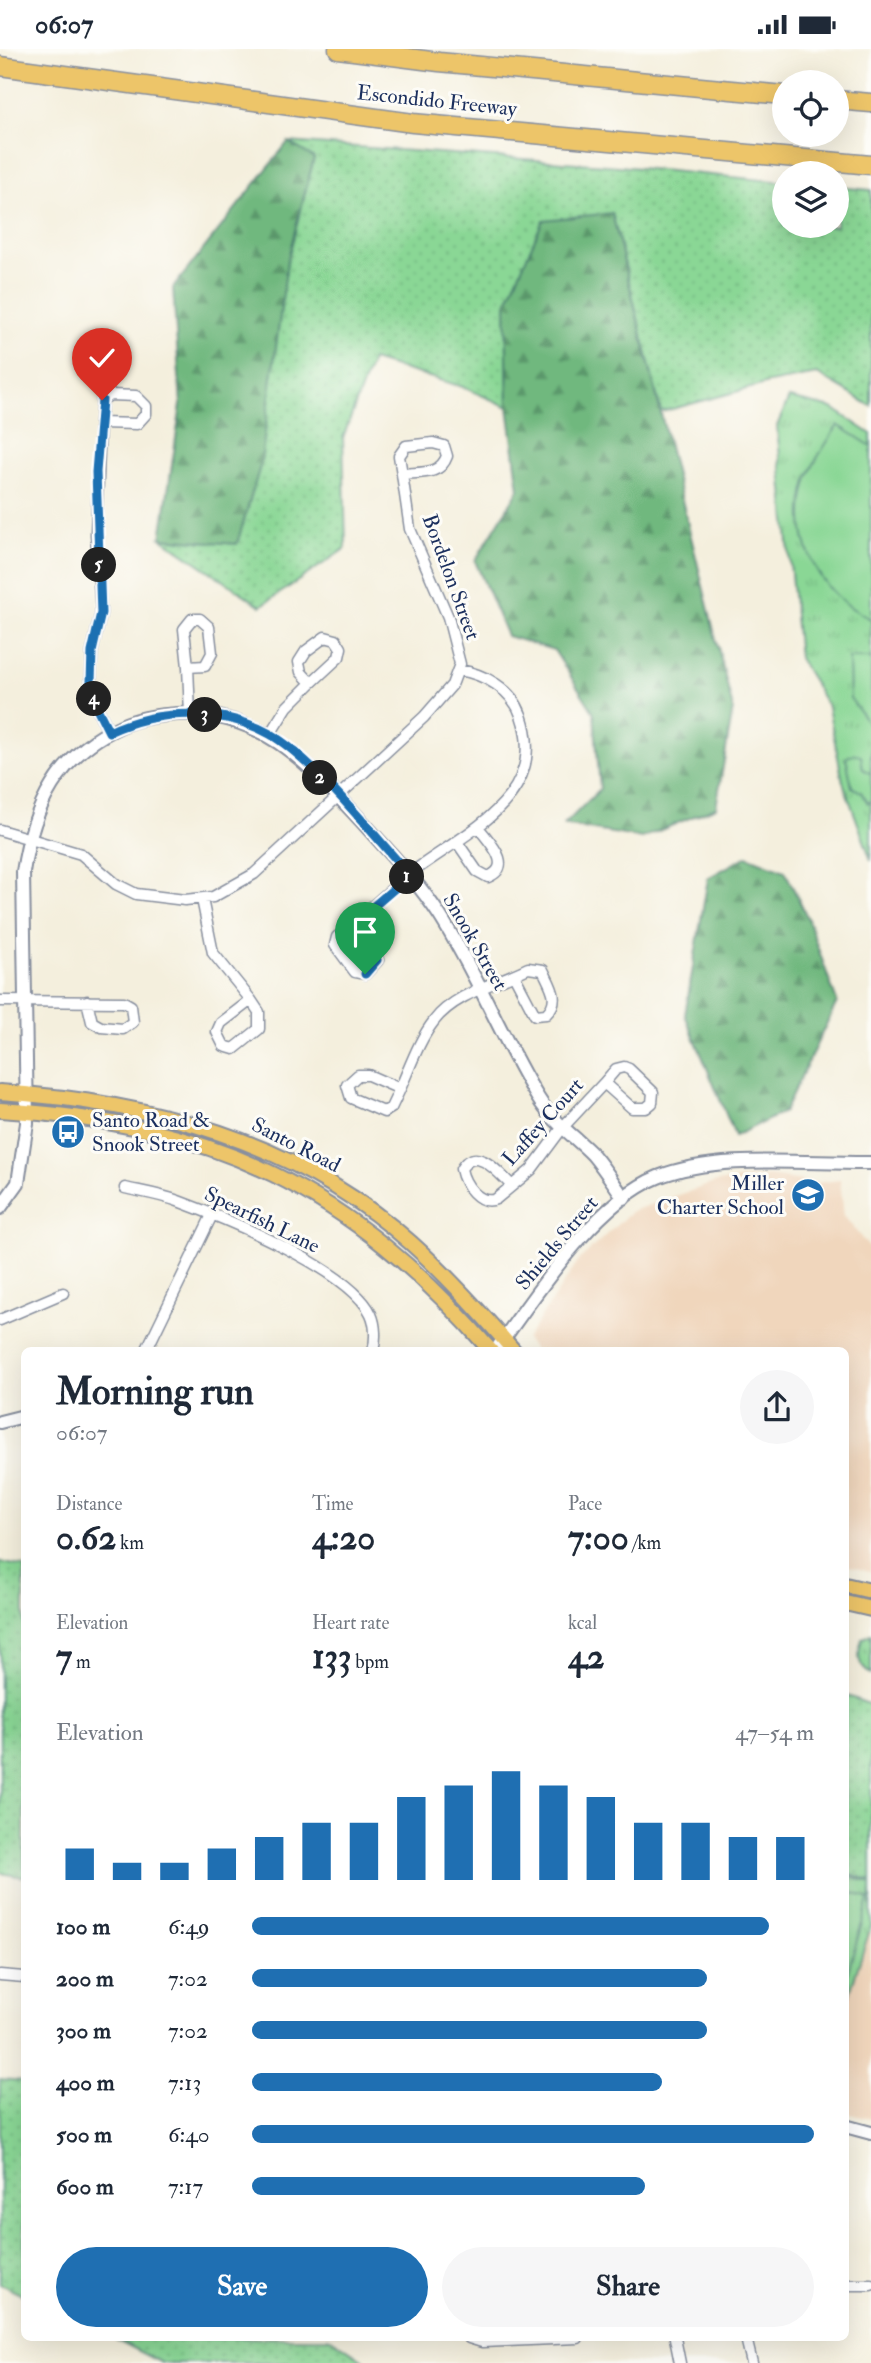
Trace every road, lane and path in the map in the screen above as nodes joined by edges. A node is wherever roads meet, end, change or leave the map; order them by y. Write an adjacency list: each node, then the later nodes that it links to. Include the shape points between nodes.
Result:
1 (338, 49): 3 (highway, Escondido Freeway)
2 (390, 49): 3 (highway)
3 (439, 62): 5 (highway, Escondido Freeway)
4 (0, 68): 8 (highway, Escondido Freeway, via 413,123)
5 (772, 94)
6 (849, 101): 7 (highway)
7 (871, 103)
8 (871, 165)
9 (100, 423): 9 (street, via 137,424 146,414 146,406 136,396 110,395 102,400); 15 (street, via 96,534 101,613 91,681 96,706)
10 (402, 474): 10 (street, Bordelon Street, via 438,470 447,456 444,446 406,446 399,456); 12 (street, Bordelon Street, via 410,529 456,639)
11 (188, 667): 11 (street, via 205,666 212,653 209,627 200,619 192,619 184,629); 14 (street)
12 (459, 670): 17 (street, Bordelon Street, via 444,697); 18 (street, via 483,676 504,690 518,707 528,734 522,775 506,801)
13 (311, 683): 13 (street, via 339,657 341,648 335,640 318,639 299,662); 16 (street, via 287,707)
14 (190, 714): 15 (street, Snook Street, via 128,723); 16 (street, Snook Street, via 233,720)
15 (109, 732): 20 (street, Snook Street, via 80,752 56,779 37,810)
16 (270, 734): 17 (street, Snook Street)
17 (339, 797): 22 (street, Snook Street); 23 (street, Bordelon Street, via 254,874)
18 (478, 827): 21 (street); 21 (street, via 501,859 496,874 488,877 477,871)
19 (0, 830): 20 (street, Bordelon Street)
20 (29, 837): 23 (street, Bordelon Street, via 80,854 136,894); 29 (street, Snook Street, via 23,872)
21 (457, 842): 22 (street)
22 (410, 875): 24 (street); 26 (street, Snook Street, via 439,914)
23 (202, 899): 27 (street, via 213,953)
24 (353, 924): 24 (street, via 337,937 335,945 355,972 365,974 377,960)
25 (514, 975): 25 (street, via 535,1015 546,1014 555,997 543,970 528,968); 26 (street)
26 (481, 990): 32 (street, via 452,1004 435,1019); 37 (street, Snook Street, via 537,1096)
27 (251, 1000): 27 (street, via 216,1032 223,1046 234,1049 259,1029 259,1012)
28 (0, 1001): 29 (street)
29 (27, 1001): 30 (street); 34 (street, Snook Street)
30 (88, 1002): 30 (street, via 92,1022 101,1027 123,1029 133,1022 131,1006 124,1002)
31 (604, 1083): 31 (street, Laffey Court, via 632,1108 652,1103 653,1092 629,1069 616,1069); 37 (street, Laffey Court)
32 (400, 1089): 32 (street, via 368,1075 358,1075 347,1085 351,1098 384,1112)
33 (0, 1092): 34 (main road, Santo Road)
34 (27, 1094): 36 (street, Snook Street); 46 (main road, Santo Road, via 165,1114 272,1153 331,1184 411,1243)
35 (0, 1110): 36 (main road, Santo Road)
36 (27, 1111): 42 (street, Snook Street, via 18,1183); 49 (main road, Santo Road, via 162,1132 261,1167 321,1199 399,1255)
37 (564, 1127): 39 (street, Laffey Court, via 539,1161); 41 (street, Snook Street, via 594,1157)
38 (871, 1163): 41 (street, Shields Street, via 699,1168 658,1178)
39 (511, 1185): 39 (street, Laffey Court, via 488,1162 477,1158 465,1162 461,1169 480,1199 490,1202)
40 (125, 1188): 43 (street, Spearfish Lane, via 176,1200)
41 (624, 1198): 46 (street, Shields Street, via 586,1232)
42 (0, 1208)
43 (212, 1215): 47 (street); 48 (street, Spearfish Lane, via 292,1251 353,1294 372,1315)
44 (63, 1293): 45 (street)
45 (0, 1320)
46 (504, 1339): 50 (street, Shields Street); 51 (main road, Santo Road)
47 (148, 1347)
48 (373, 1347)
49 (489, 1347)
50 (497, 1347)
51 (511, 1347)
52 (21, 1417): 53 (street)
53 (0, 1422)
54 (849, 1586): 55 (main road)
55 (871, 1591)
56 (849, 1604): 57 (main road)
57 (871, 1609)
58 (0, 1975): 59 (street)
59 (21, 1977)
60 (849, 2127): 61 (street)
61 (871, 2133)
62 (849, 2285): 63 (street)
63 (871, 2285)
64 (479, 2341): 65 (street)
65 (506, 2341)
66 (676, 2341): 68 (street)
67 (747, 2341): 69 (street)
68 (680, 2363)
69 (752, 2363)

